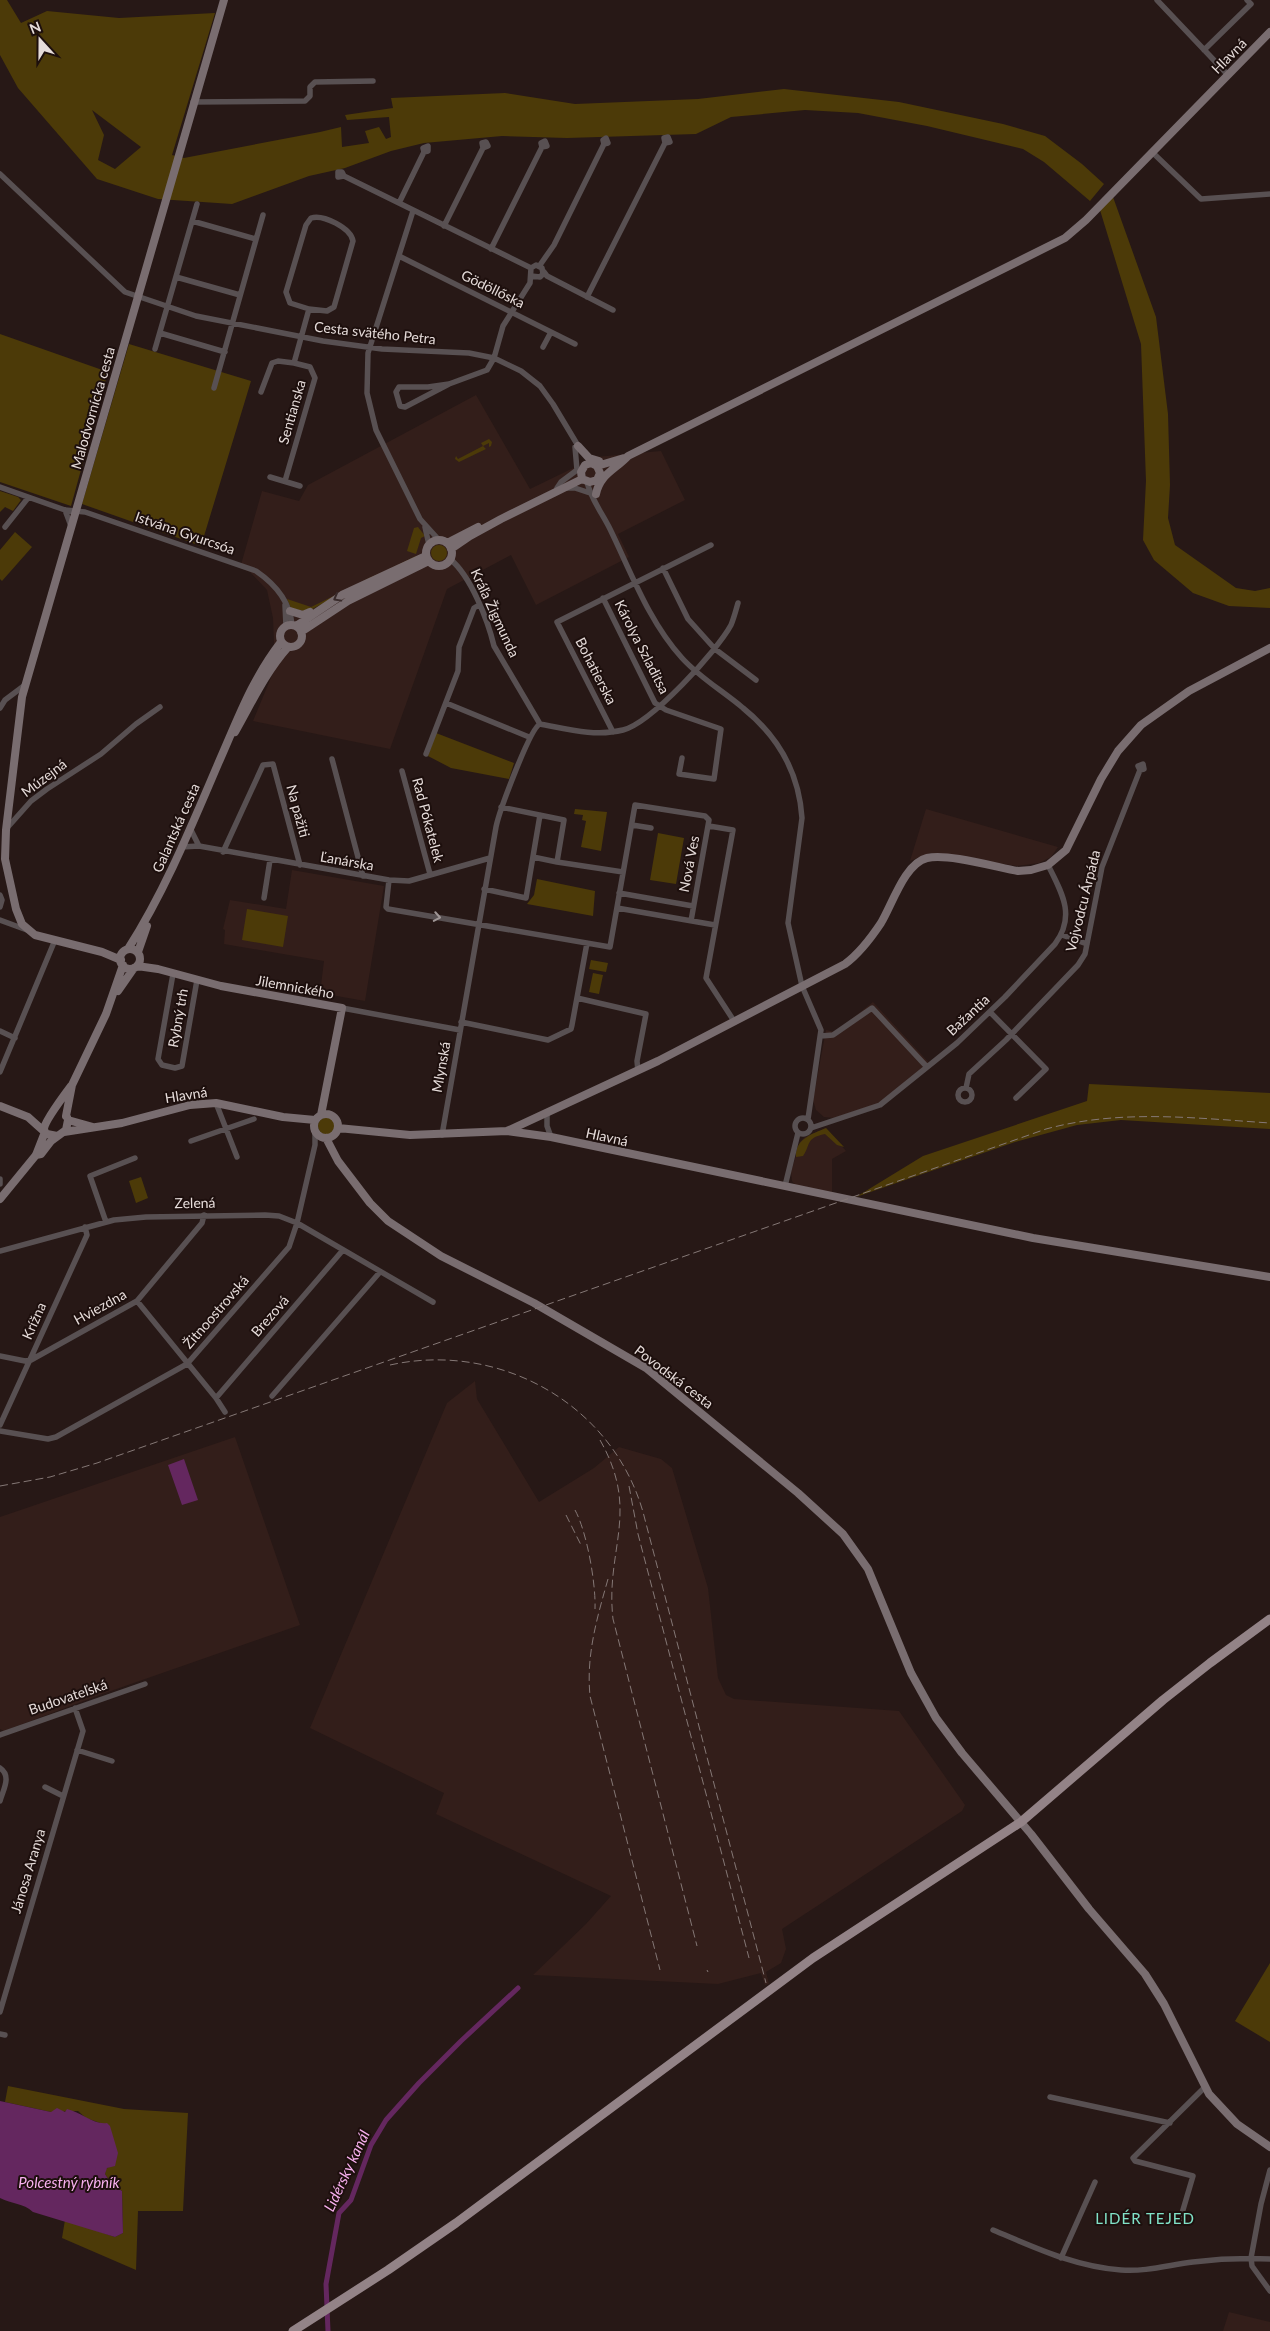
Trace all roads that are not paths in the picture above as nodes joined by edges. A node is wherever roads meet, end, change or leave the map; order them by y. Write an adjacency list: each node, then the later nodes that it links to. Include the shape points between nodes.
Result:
1 (224, 0): 8 (street, Malodvornícka cesta)
2 (1157, 0): 5 (street)
3 (1247, 0): 5 (street, via 1251,4)
4 (1270, 32): 6 (street, Hlavná)
5 (1204, 50): 6 (street)
6 (1228, 75): 14 (street, Hlavná)
7 (373, 81): 8 (street, via 315,82 305,101)
8 (193, 102): 31 (street, Malodvornícka cesta)
9 (665, 143): 30 (street)
10 (604, 144): 27 (street)
11 (542, 147): 25 (street)
12 (483, 148): 23 (street)
13 (424, 152): 19 (street)
14 (1152, 152): 17 (street, via 1201,199); 51 (street, Hlavná, via 1065,238)
15 (0, 174): 31 (street, Cesta svätého Petra, via 114,284)
16 (344, 176): 19 (street)
17 (1270, 194)
18 (197, 204): 22 (street)
19 (399, 204): 20 (street)
20 (413, 211): 23 (street); 26 (street)
21 (263, 215): 24 (street)
22 (192, 221): 24 (street); 28 (street)
23 (444, 226): 25 (street)
24 (256, 239): 29 (street)
25 (491, 249): 27 (street)
26 (399, 256): 35 (street, Gödöllőska); 42 (street)
27 (538, 272): 30 (street); 35 (street)
28 (176, 277): 29 (street); 32 (street)
29 (240, 295): 36 (street)
30 (588, 297): 34 (street)
31 (138, 298): 32 (street, Cesta svätého Petra); 61 (street, Malodvornícka cesta)
32 (167, 307): 36 (street, Cesta svätého Petra); 38 (street)
33 (309, 309): 33 (street, via 327,311 334,307 353,243 350,232 319,217 311,218 306,225 286,292 290,303); 39 (street, Sentianska)
34 (612, 310)
35 (511, 312): 37 (street, Gödöllőska); 45 (street)
36 (232, 323): 39 (street, Cesta svätého Petra); 44 (street)
37 (551, 332): 40 (street, Gödöllőska); 41 (street)
38 (160, 333): 43 (street); 44 (street)
39 (300, 337): 42 (street, Cesta svätého Petra); 46 (street, Sentianska)
40 (575, 344)
41 (543, 347)
42 (371, 348): 45 (street, Cesta svätého Petra, via 468,353); 64 (street, via 366,377 367,400 376,430)
43 (155, 349)
44 (225, 352): 48 (street)
45 (494, 358): 47 (street, via 487,370); 50 (street, Cesta svätého Petra, via 522,371 540,386)
46 (294, 363): 49 (street, Sentianska, via 272,363); 54 (street, Sentianska, via 310,368 316,378)
47 (449, 384): 47 (street, via 399,387 397,403 404,407)
48 (214, 388)
49 (261, 392)
50 (576, 445): 51 (street, via 595,461); 52 (street, Cesta svätého Petra); 57 (street, via 577,470)
51 (628, 456): 52 (street); 58 (street, via 606,473)
52 (589, 473): 57 (street); 58 (street, Cesta svätého Petra)
53 (270, 477): 54 (street)
54 (285, 481): 55 (street)
55 (300, 486)
56 (0, 487): 59 (street, Istvána Gyurcsóa)
57 (559, 488): 58 (street, via 575,488); 65 (street, via 470,536)
58 (593, 494): 71 (street, Cesta svätého Petra)
59 (28, 498): 60 (street, Istvána Gyurcsóa); 63 (street)
60 (65, 510): 61 (street, Istvána Gyurcsóa); 62 (street)
61 (76, 511): 62 (street, Malodvornícka cesta); 73 (street, Istvána Gyurcsóa, via 256,570 274,585)
62 (71, 526): 84 (street, Malodvornícka cesta)
63 (5, 527)
64 (426, 527): 65 (street); 66 (street)
65 (445, 544): 66 (street); 69 (street)
66 (429, 545): 68 (street)
67 (711, 545): 70 (street)
68 (428, 559): 69 (street, Galantská cesta, via 441,566); 76 (street, Galantská cesta, one-way to 76); 78 (street, Galantská cesta)
69 (450, 559): 75 (street, Kráľa Žigmunda, via 460,567)
70 (663, 568): 71 (street); 81 (street, via 688,619)
71 (636, 581): 72 (street); 82 (street, Cesta svätého Petra, via 663,635)
72 (603, 598): 88 (street, Károlya Szladitsa); 92 (street, Bohatierska, via 557,622)
73 (284, 601): 77 (street, Istvána Gyurcsóa); 78 (street)
74 (738, 603): 81 (street, via 731,624)
75 (479, 605): 86 (street, via 474,608 459,647 458,670); 91 (street, Kráľa Žigmunda, via 494,646)
76 (321, 607): 77 (street, via 303,615); 78 (street, Galantská cesta)
77 (290, 611): 78 (street, Istvána Gyurcsóa)
78 (294, 627): 79 (street, Galantská cesta, via 280,632); 79 (street, Galantská cesta, via 302,639 299,644)
79 (284, 644): 103 (street, Galantská cesta, via 254,681)
80 (1270, 648): 114 (street, via 1189,691 1141,725 1118,751 1101,779 1066,850)
81 (715, 649): 82 (street); 83 (street)
82 (694, 670): 88 (street); 145 (street, Cesta svätého Petra, via 762,725 784,753 793,773 802,818 788,923)
83 (756, 680)
84 (25, 685): 85 (street); 87 (street, Malodvornícka cesta)
85 (10, 697): 87 (street); 90 (street)
86 (446, 703): 93 (street); 94 (street)
87 (21, 706): 104 (street, Malodvornícka cesta)
88 (659, 706): 92 (street, via 637,725); 95 (street, via 721,729 714,779 679,774)
89 (160, 707): 104 (street, Múzejná, via 101,754 31,801)
90 (0, 708)
91 (540, 724): 92 (street, via 592,733); 93 (street)
92 (613, 732)
93 (529, 737): 99 (street)
94 (426, 754)
95 (682, 758)
96 (332, 759): 118 (street)
97 (1140, 770): 136 (street, Vojvodcu Árpáda, via 1102,867)
98 (402, 771): 117 (street, Rad Pókatelek)
99 (501, 808): 100 (street); 109 (street)
100 (540, 815): 110 (street); 112 (street, via 564,820)
101 (632, 825): 102 (street, Nová Ves, via 635,805 705,816 709,820); 105 (street); 116 (street, Nová Ves)
102 (708, 826): 124 (street, Nová Ves); 131 (street, via 733,830)
103 (190, 827): 106 (street); 107 (street, Galantská cesta)
104 (4, 828): 115 (street)
105 (651, 828)
106 (199, 846): 107 (street, Ľanárska); 108 (street, Ľanárska)
107 (181, 847): 127 (street, Galantská cesta)
108 (223, 852): 111 (street, Ľanárska); 113 (street, Na pažiti, via 263,765 273,764)
109 (490, 858): 117 (street, Ľanárska); 120 (street)
110 (533, 858): 112 (street); 120 (street, via 526,898)
111 (270, 860): 113 (street, Ľanárska); 123 (street)
112 (557, 862): 116 (street)
113 (300, 865): 118 (street, Ľanárska)
114 (1048, 865): 133 (street, via 1065,904 1066,921); 145 (street, via 1018,871 940,857 926,858 909,872 881,922 853,958)
115 (3, 868): 132 (street, via 13,903)
116 (623, 872): 121 (street, Nová Ves)
117 (430, 874): 119 (street, Ľanárska, via 409,881)
118 (363, 876): 119 (street, Ľanárska)
119 (389, 880): 130 (street, Nová Ves, one-way to 130, via 386,907)
120 (484, 889): 130 (street)
121 (619, 893): 124 (street, Nová Ves); 126 (street, Nová Ves)
122 (0, 895): 125 (street)
123 (264, 898)
124 (693, 906): 129 (street, Nová Ves)
125 (0, 907)
126 (617, 908): 129 (street); 135 (street, Nová Ves, via 610,947)
127 (150, 915): 137 (street, Galantská cesta); 139 (street, Galantská cesta)
128 (0, 920): 132 (street)
129 (694, 921): 131 (street)
130 (479, 924): 135 (street, Nová Ves); 151 (street)
131 (715, 925): 150 (street, via 706,978)
132 (27, 930): 134 (street)
133 (1062, 935): 136 (street); 149 (street, Bažantia)
134 (55, 940): 138 (street); 156 (street)
135 (587, 943): 146 (street)
136 (1087, 944): 154 (street, Vojvodcu Árpáda, via 1078,965)
137 (126, 950): 138 (street); 139 (street, Jilemnického); 140 (street, Galantská cesta)
138 (102, 952): 140 (street)
139 (139, 955): 141 (street, Galantská cesta); 142 (street, Jilemnického)
140 (122, 963): 141 (street, Jilemnického, via 128,968); 147 (street)
141 (136, 967): 142 (street, Jilemnického); 147 (street)
142 (158, 969): 143 (street, Jilemnického)
143 (172, 974): 144 (street, Jilemnického); 144 (street, Rybný trh, via 158,1059 162,1065 182,1066)
144 (197, 980): 148 (street, Jilemnického)
145 (802, 986): 150 (street); 155 (street, Cesta svätého Petra, via 818,1021)
146 (577, 998): 151 (street, via 571,1029 548,1040); 158 (street, via 646,1014)
147 (111, 1001): 160 (street)
148 (342, 1008): 152 (street, Mlynská); 162 (street, Jilemnického)
149 (990, 1012): 154 (street); 157 (street, Bažantia)
150 (734, 1021): 158 (street)
151 (461, 1022): 152 (street)
152 (460, 1030): 182 (street, Mlynská)
153 (0, 1031): 156 (street)
154 (1011, 1034): 161 (street, Vojvodcu Árpáda, via 969,1074); 163 (street, via 1046,1069)
155 (821, 1036): 157 (street, via 833,1035 872,1008); 172 (street)
156 (15, 1038): 159 (street)
157 (927, 1067): 176 (street, Bažantia, via 880,1105)
158 (638, 1071): 166 (street)
159 (0, 1072)
160 (72, 1085): 168 (street); 170 (street)
161 (966, 1088)
162 (326, 1095): 167 (street, Jilemnického); 173 (street, Jilemnického)
163 (1016, 1098)
164 (216, 1103): 173 (street, Hlavná); 174 (street, Hlavná, via 190,1105); 177 (street)
165 (0, 1106): 169 (street)
166 (548, 1112): 179 (street); 184 (street, via 547,1126)
167 (331, 1115): 173 (street, Hlavná); 175 (street, Jilemnického, via 337,1120)
168 (50, 1116): 169 (street); 170 (street, via 59,1114); 178 (street)
169 (28, 1117): 178 (street)
170 (67, 1118): 174 (street); 181 (street, via 68,1126)
171 (254, 1119): 177 (street)
172 (808, 1119): 176 (street); 180 (street, via 797,1120 795,1128)
173 (316, 1123): 183 (street); 186 (street, Žitnoostrovská)
174 (94, 1127): 181 (street, Hlavná)
175 (338, 1128): 182 (street, Hlavná, via 389,1134); 183 (street)
176 (812, 1128): 180 (street, via 806,1134)
177 (226, 1129): 185 (street); 188 (street)
178 (44, 1130): 181 (street, via 51,1136); 187 (street)
179 (507, 1131): 182 (street, Hlavná); 184 (street, Hlavná)
180 (798, 1133): 192 (street)
181 (61, 1134): 187 (street)
182 (442, 1135)
183 (327, 1137): 186 (street); 222 (street, Povodská cesta, via 338,1161 370,1203 395,1227 441,1256 534,1302 646,1368 843,1534 863,1560 912,1673 936,1718)
184 (551, 1137): 192 (street, Hlavná)
185 (191, 1141)
186 (315, 1143): 196 (street, Žitnoostrovská)
187 (36, 1155): 193 (street)
188 (237, 1157)
189 (135, 1158): 195 (street, via 90,1176)
190 (0, 1179): 191 (street)
191 (0, 1184)
192 (785, 1186): 201 (street, Hlavná, via 1101,1251)
193 (0, 1199)
194 (204, 1215): 195 (street, Zelená); 196 (street, Zelená, via 279,1216); 202 (street, Hviezdna, via 202,1223)
195 (106, 1222): 197 (street, Zelená)
196 (297, 1223): 198 (street, Zelená); 206 (street, Žitnoostrovská, via 289,1247)
197 (85, 1227): 199 (street, Zelená); 205 (street, Krížna, via 87,1235)
198 (343, 1250): 200 (street, Zelená); 208 (street, Brezová)
199 (0, 1251)
200 (380, 1272): 203 (street, Zelená); 207 (street)
201 (1270, 1277)
202 (137, 1301): 205 (street, Hviezdna); 206 (street)
203 (433, 1302)
204 (0, 1356): 205 (street)
205 (31, 1360): 210 (street, Krížna)
206 (187, 1364): 208 (street); 211 (street, Žitnoostrovská, via 56,1437 48,1439)
207 (272, 1396)
208 (216, 1398): 209 (street)
209 (225, 1412)
210 (0, 1425)
211 (0, 1431)
212 (1270, 1619): 222 (main road, via 1163,1700)
213 (145, 1684): 214 (street, Budovateľská)
214 (75, 1708): 215 (street, Budovateľská); 216 (street, Jánosa Aranya, via 82,1731)
215 (0, 1735)
216 (77, 1750): 217 (street); 220 (street, Jánosa Aranya)
217 (112, 1761)
218 (0, 1768): 221 (street, via 7,1778)
219 (45, 1787): 220 (street)
220 (63, 1796): 223 (street, Jánosa Aranya)
221 (0, 1801)
222 (1021, 1822): 224 (street, Povodská cesta, via 1089,1909 1146,1974); 236 (main road, via 813,1958 450,2228)
223 (0, 2012)
224 (1205, 2088): 226 (street); 227 (street, Povodská cesta, via 1237,2124)
225 (1050, 2097): 226 (street)
226 (1170, 2123): 230 (street, via 1133,2158 1193,2176)
227 (1270, 2147)
228 (1270, 2170): 233 (street, via 1260,2204)
229 (1095, 2182): 232 (street)
230 (1180, 2220)
231 (993, 2230): 232 (street)
232 (1061, 2258): 233 (street, via 1122,2270)
233 (1251, 2258): 234 (street); 235 (street, via 1252,2266)
234 (1270, 2259)
235 (1270, 2291)
236 (293, 2331)

